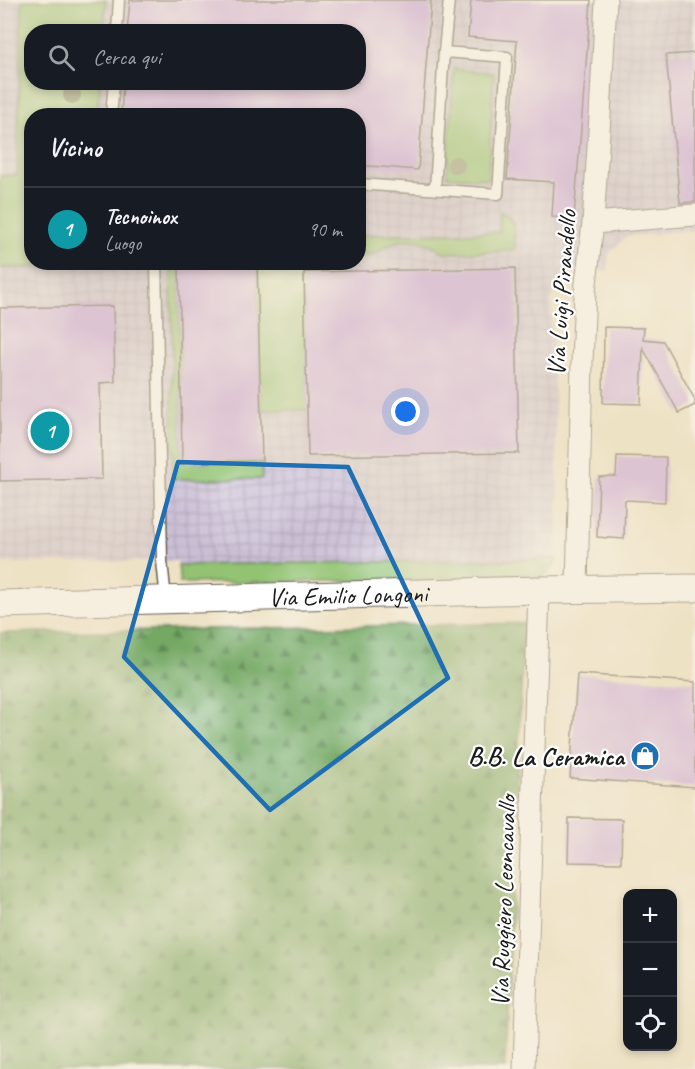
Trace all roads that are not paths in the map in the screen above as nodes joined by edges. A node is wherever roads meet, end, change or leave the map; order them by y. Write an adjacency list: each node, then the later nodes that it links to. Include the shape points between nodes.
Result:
1 (119, 0): 4 (lane)
2 (449, 0): 5 (lane)
3 (606, 0): 11 (street, Via Luigi Pirandello)
4 (118, 24)
5 (444, 52): 9 (lane); 9 (lane, via 507,57 498,194)
6 (113, 90): 7 (lane)
7 (112, 108)
8 (366, 185): 9 (lane)
9 (435, 189)
10 (695, 215): 11 (street)
11 (593, 223): 15 (street, Via Luigi Pirandello, via 585,292)
12 (156, 270): 16 (lane)
13 (695, 588): 15 (street, Via Emilio Longoni)
14 (539, 590): 15 (street, Via Emilio Longoni); 16 (street, Via Emilio Longoni); 18 (street, Via Ruggiero Leoncavallo)
15 (577, 590)
16 (166, 600): 17 (street, Via Emilio Longoni)
17 (0, 604)
18 (524, 1069)

